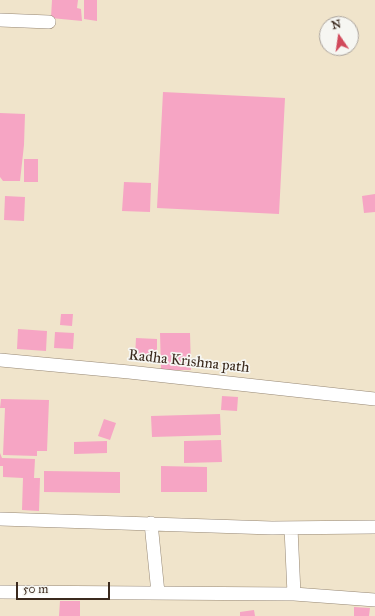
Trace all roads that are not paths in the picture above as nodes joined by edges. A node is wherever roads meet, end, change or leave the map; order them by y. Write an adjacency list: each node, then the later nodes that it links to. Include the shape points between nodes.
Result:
1 (0, 20): 2 (street)
2 (49, 22)
3 (0, 360): 4 (street, Radha Krishna path)
4 (375, 399)
5 (0, 519): 6 (street)
6 (151, 523): 8 (street); 10 (street)
7 (375, 527): 8 (street)
8 (291, 528): 11 (street)
9 (0, 592): 10 (street)
10 (158, 593): 11 (street)
11 (294, 594): 12 (street)
12 (375, 600)

